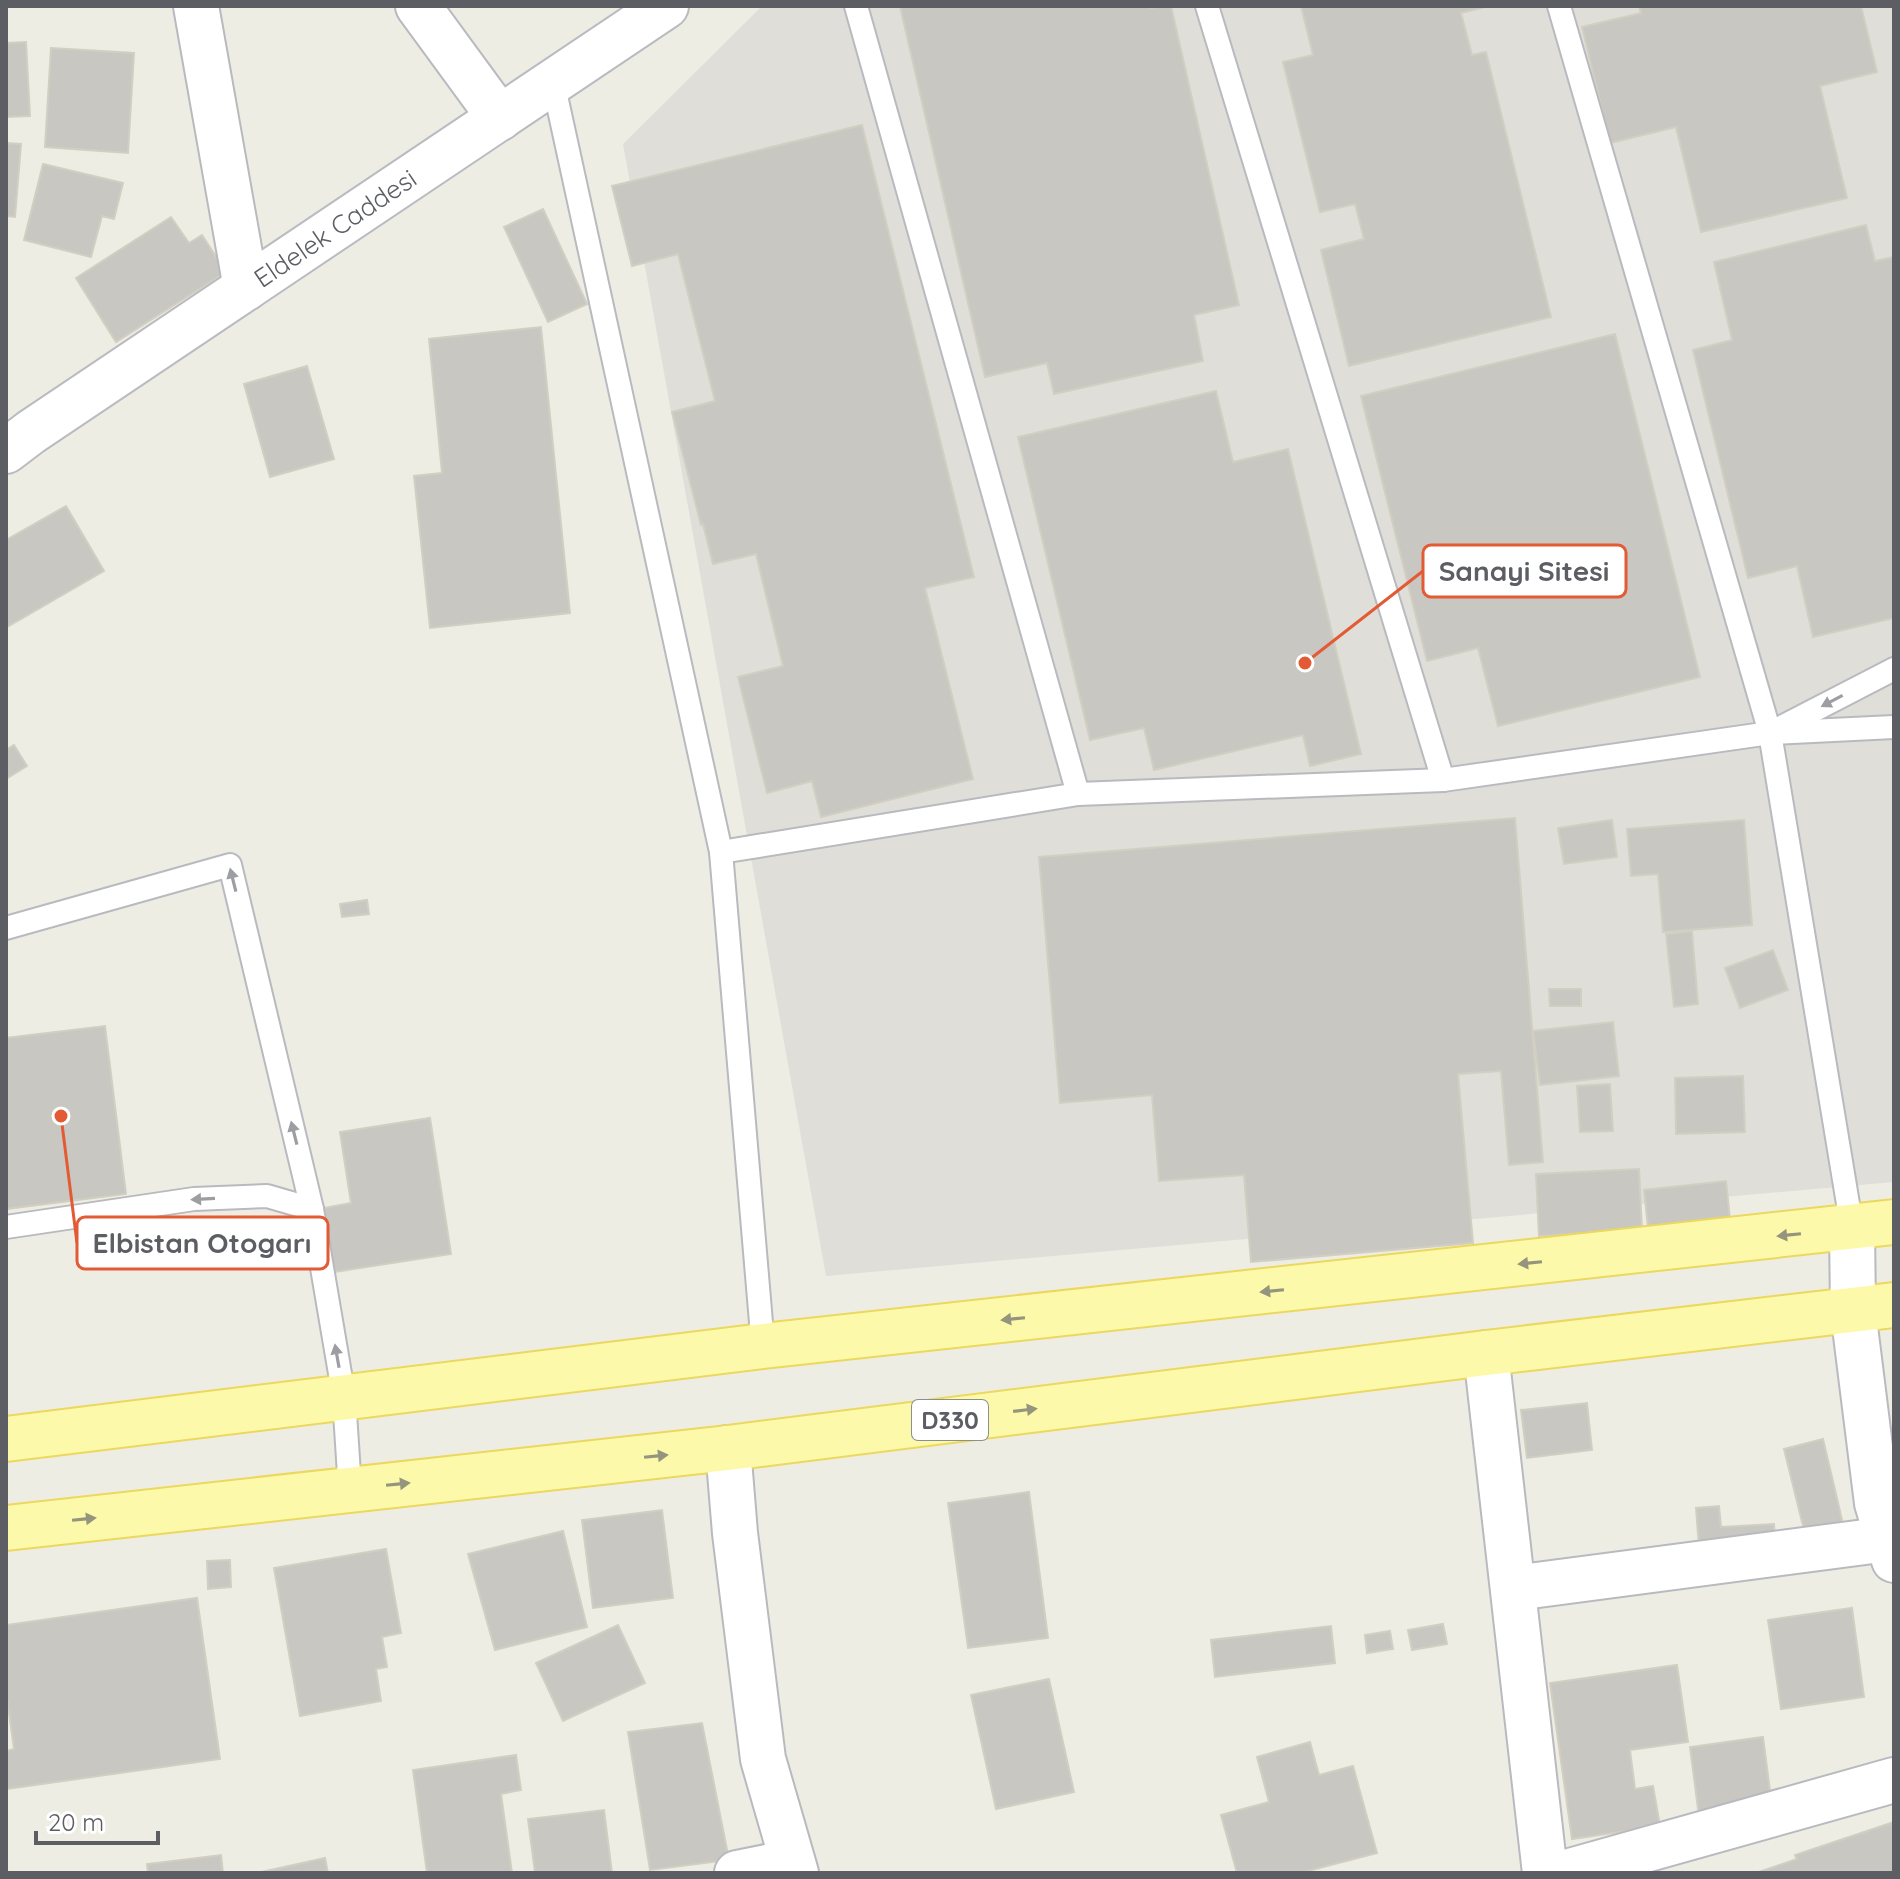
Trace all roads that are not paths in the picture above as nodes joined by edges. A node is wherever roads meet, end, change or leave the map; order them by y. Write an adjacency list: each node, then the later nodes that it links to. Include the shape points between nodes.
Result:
1 (196, 6): 9 (street)
2 (418, 6): 8 (street)
3 (666, 6): 7 (street, Eldelek Caddesi)
4 (856, 6): 15 (lane)
5 (1207, 6): 14 (lane)
6 (1559, 6): 13 (lane)
7 (553, 82): 8 (street, Eldelek Caddesi); 16 (lane)
8 (500, 118): 9 (street, Eldelek Caddesi)
9 (246, 288): 10 (street, Eldelek Caddesi)
10 (6, 451)
11 (1894, 669): 13 (lane, one-way to 13)
12 (1894, 727): 13 (lane)
13 (1770, 733): 14 (lane); 19 (lane)
14 (1443, 780): 15 (lane)
15 (1078, 794): 16 (lane)
16 (721, 852): 22 (lane)
17 (6, 928): 18 (lane, one-way to 17, via 230,865)
18 (312, 1209): 20 (lane, one-way to 20, via 267,1196 194,1199); 24 (lane, one-way to 18)
19 (1873, 1225): 21 (street); 22 (main road, one-way to 22)
20 (6, 1227)
21 (1874, 1308): 23 (main road, D330); 29 (street, via 1877,1503)
22 (763, 1346): 24 (main road)
23 (1486, 1353): 26 (main road, D330, one-way to 23); 30 (street)
24 (344, 1397): 25 (main road); 27 (lane)
25 (6, 1439)
26 (728, 1448): 27 (main road, D330, one-way to 26); 32 (street, via 763,1759)
27 (350, 1490): 28 (main road, D330, one-way to 27)
28 (6, 1528)
29 (1891, 1550): 30 (street)
30 (1514, 1588): 34 (street)
31 (1894, 1780): 35 (street)
32 (794, 1867): 33 (street)
33 (737, 1873)
34 (1545, 1873)
35 (1563, 1873)

